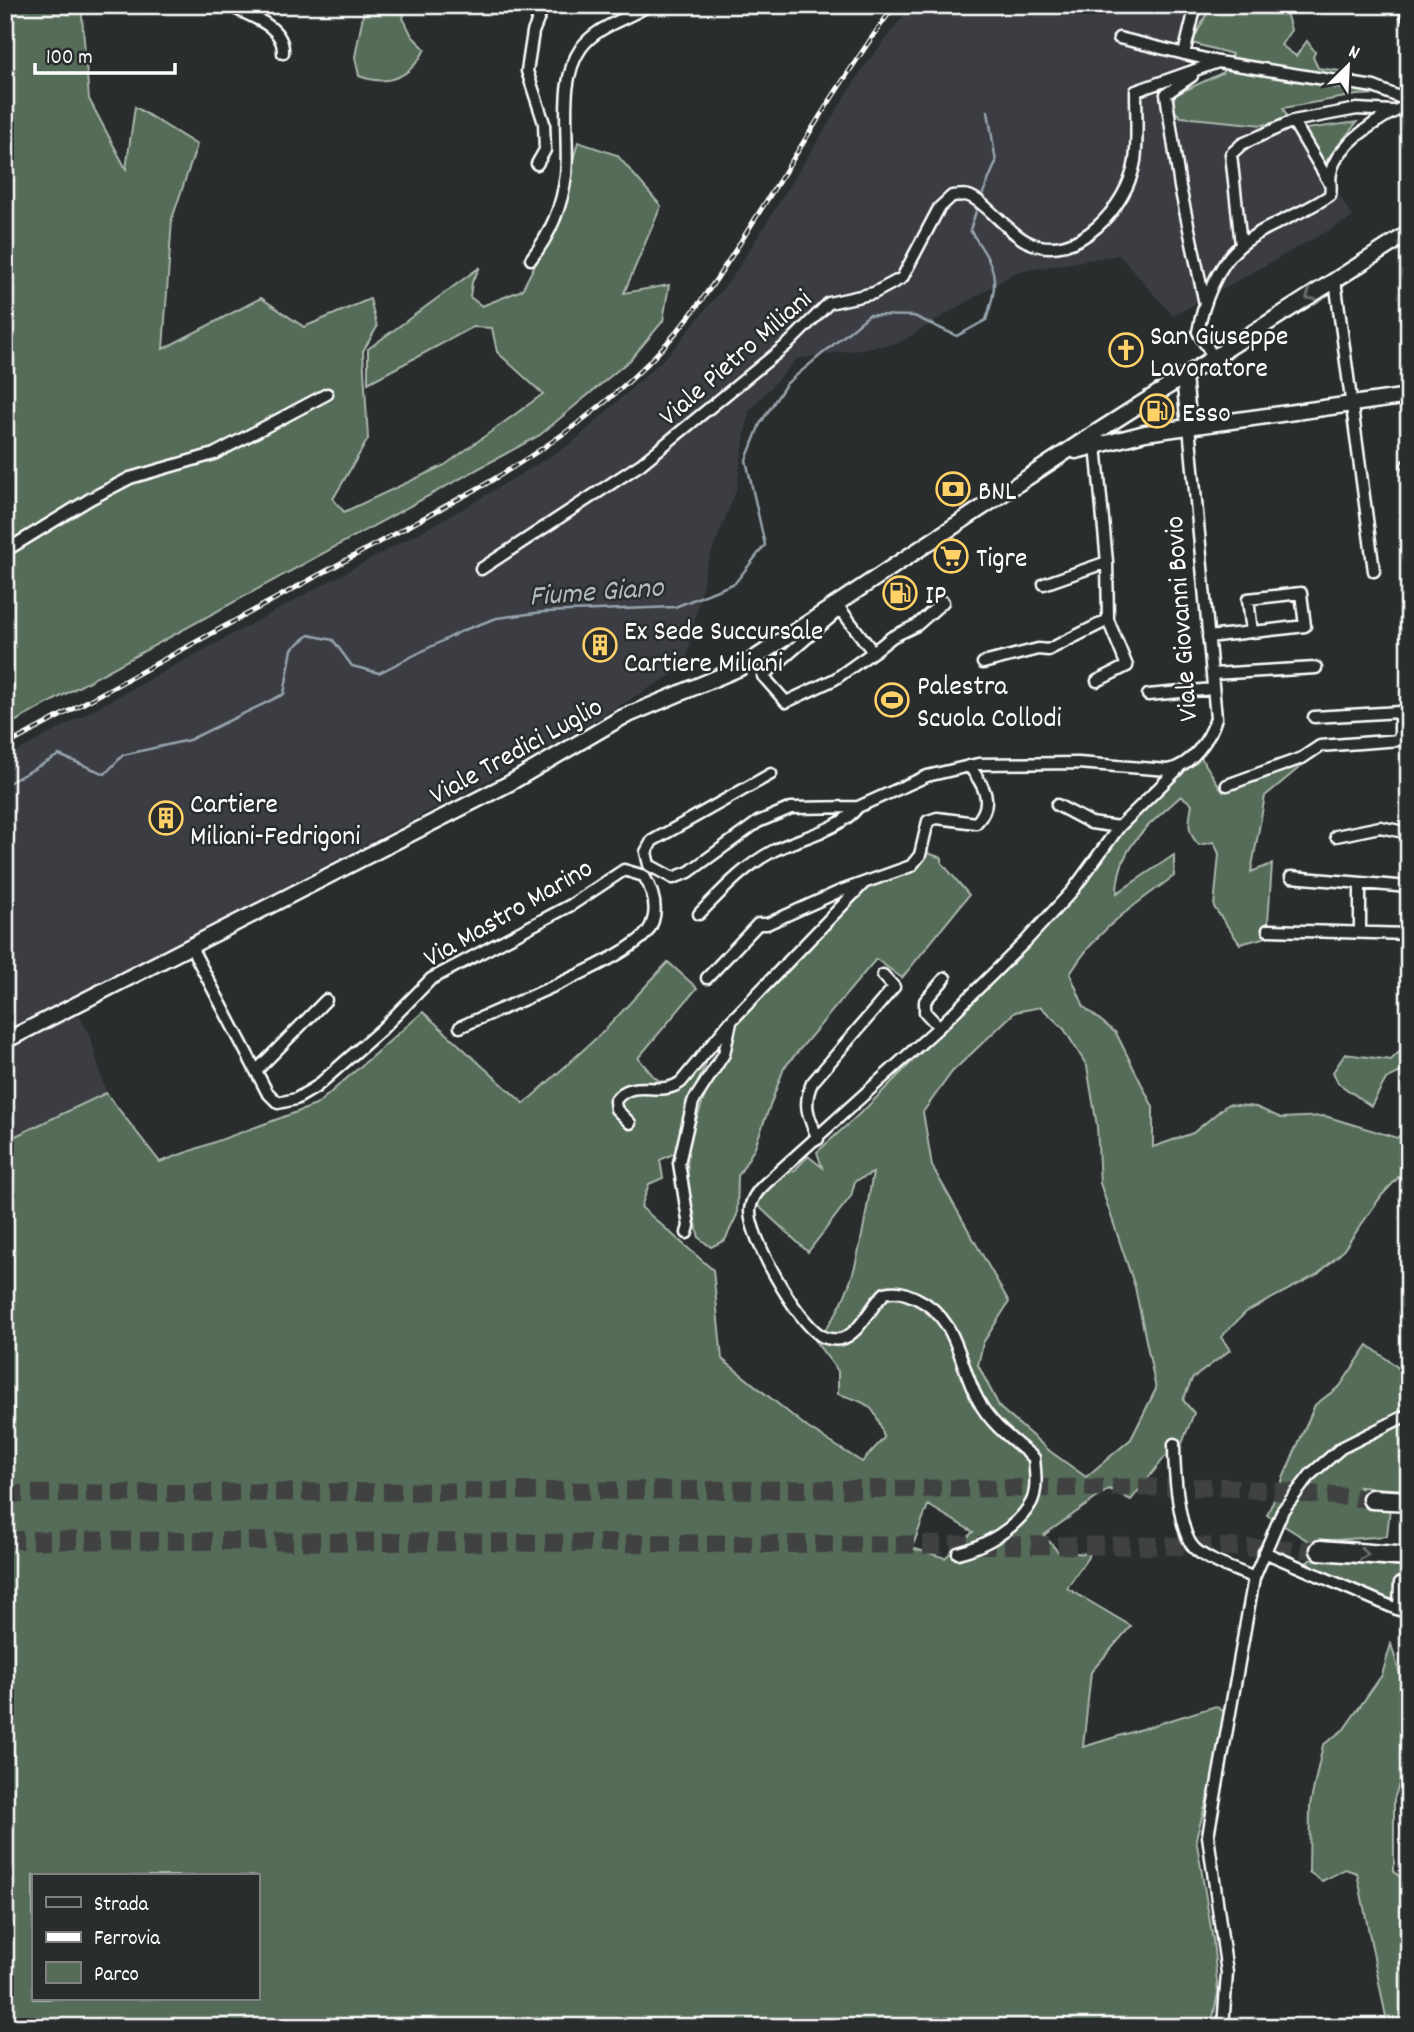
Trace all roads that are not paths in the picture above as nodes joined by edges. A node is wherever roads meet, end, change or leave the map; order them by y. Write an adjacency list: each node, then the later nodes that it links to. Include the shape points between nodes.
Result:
1 (544, 5): 15 (street, via 533,33 527,71 544,123 545,150)
2 (1196, 5): 9 (street)
3 (1405, 5): 6 (main road)
4 (230, 6): 8 (street, via 278,35 284,43)
5 (644, 6): 19 (street, via 598,30 580,49 568,82 566,176 559,208)
6 (1409, 16)
7 (1119, 38): 9 (street)
8 (283, 53)
9 (1184, 54): 10 (street)
10 (1218, 62): 11 (street, Viale Pietro Miliani); 12 (street, Viale Pietro Miliani, via 1374,88)
11 (1200, 68): 21 (street, via 1166,94); 32 (street, Viale Pietro Miliani, via 1136,91 1134,163 1128,186 1097,227 1063,246 1046,247 1029,242 968,195 952,195 939,208 902,278 874,293 829,303 789,343 641,464)
12 (1409, 103): 13 (street)
13 (1393, 111): 14 (street, via 1357,109); 16 (street, via 1363,130 1340,156 1330,171)
14 (1293, 121): 16 (street); 18 (street, via 1242,144 1231,154)
15 (537, 164)
16 (1332, 189): 18 (street, via 1321,201)
17 (1409, 233): 20 (main road)
18 (1241, 245): 21 (street, via 1227,259)
19 (531, 259)
20 (1335, 280): 22 (main road, one-way to 22); 26 (street)
21 (1205, 304): 22 (street, via 1198,332)
22 (1211, 352): 23 (main road)
23 (1184, 377): 27 (main road, Viale Giovanni Bovio); 29 (main road)
24 (327, 394): 30 (street, via 214,454 130,478)
25 (1409, 396): 26 (main road)
26 (1351, 403): 27 (main road); 33 (street)
27 (1189, 426): 28 (main road); 39 (street, Viale Giovanni Bovio)
28 (1096, 445): 29 (main road); 31 (street)
29 (1068, 453): 36 (main road, Viale Tredici Luglio)
30 (5, 551)
31 (1107, 562): 34 (street); 37 (street)
32 (481, 569)
33 (1374, 571)
34 (1044, 584)
35 (943, 602): 40 (street, via 917,625)
36 (839, 607): 40 (street); 40 (street, Viale Tredici Luglio, via 763,676 786,702 835,679); 67 (main road, Viale Tredici Luglio, via 740,668 621,718 510,783)
37 (1108, 620): 41 (street, via 1048,650); 44 (street, via 1127,666)
38 (1252, 632): 38 (street, via 1305,626 1301,593 1248,599); 39 (street)
39 (1208, 637): 43 (street, Viale Giovanni Bovio)
40 (873, 652)
41 (984, 663)
42 (1316, 668): 43 (street)
43 (1212, 674): 45 (street, Viale Giovanni Bovio)
44 (1097, 681)
45 (1213, 689): 46 (street); 49 (street, Viale Giovanni Bovio, via 1216,718 1212,733)
46 (1148, 695)
47 (1314, 717): 51 (street, via 1400,712 1400,740 1320,746 1302,758)
48 (969, 766): 49 (street, via 1032,762); 53 (street, via 927,776); 61 (street, via 988,800 976,823 928,821 919,855 911,866)
49 (1178, 769): 54 (street, Viale Giovanni Bovio)
50 (771, 774): 57 (street, via 652,841 646,852)
51 (1227, 785)
52 (1057, 804): 54 (street, via 1091,823)
53 (858, 807): 57 (street, via 791,808 758,822 689,872 673,878); 63 (street, via 850,818 773,851 744,869)
54 (1119, 827): 74 (street, Viale Giovanni Bovio, via 1073,890)
55 (1409, 834): 56 (street, via 1380,827)
56 (1336, 836)
57 (649, 864): 58 (street)
58 (644, 876): 73 (street, via 656,909 648,932 622,953); 76 (street, Via Mastro Marino, via 624,870 570,905 431,979 335,1071 296,1100 278,1103)
59 (1291, 877): 60 (street)
60 (1360, 883): 62 (street); 65 (street)
61 (864, 884): 69 (street, via 758,925); 72 (street)
62 (1409, 887)
63 (699, 914)
64 (1268, 930): 65 (street)
65 (1360, 933): 66 (street)
66 (1409, 934)
67 (191, 947): 75 (main road, Viale Tredici Luglio); 76 (street, Via Mastro Marino)
68 (883, 975): 78 (street, via 894,987 806,1096 806,1112)
69 (707, 978)
70 (945, 978): 74 (street, via 925,1001 925,1012)
71 (326, 1000): 76 (street)
72 (731, 1021): 77 (street, via 674,1087 629,1087 619,1094 616,1109); 79 (street, via 724,1054 693,1102 679,1163 690,1226)
73 (460, 1027)
74 (939, 1027): 78 (street, Viale Giovanni Bovio)
75 (5, 1041)
76 (256, 1071)
77 (630, 1123)
78 (818, 1139): 86 (street, Viale Giovanni Bovio, via 758,1191 750,1209 768,1260 797,1308 820,1336 840,1339 850,1334 885,1293 904,1293 921,1300 941,1316 955,1337 978,1401 1034,1458 1031,1502 997,1536)
79 (687, 1233)
80 (1409, 1414): 85 (street, via 1341,1448 1311,1475 1283,1510)
81 (1174, 1444): 88 (street, via 1189,1541 1205,1555)
82 (1372, 1499): 83 (highway)
83 (1409, 1502)
84 (1320, 1550): 87 (highway, one-way to 87)
85 (1264, 1552): 88 (street); 89 (street, via 1399,1610)
86 (958, 1553)
87 (1409, 1557)
88 (1254, 1578): 90 (street, via 1208,1836 1227,1973)
89 (1400, 1583)
90 (1223, 2027)

